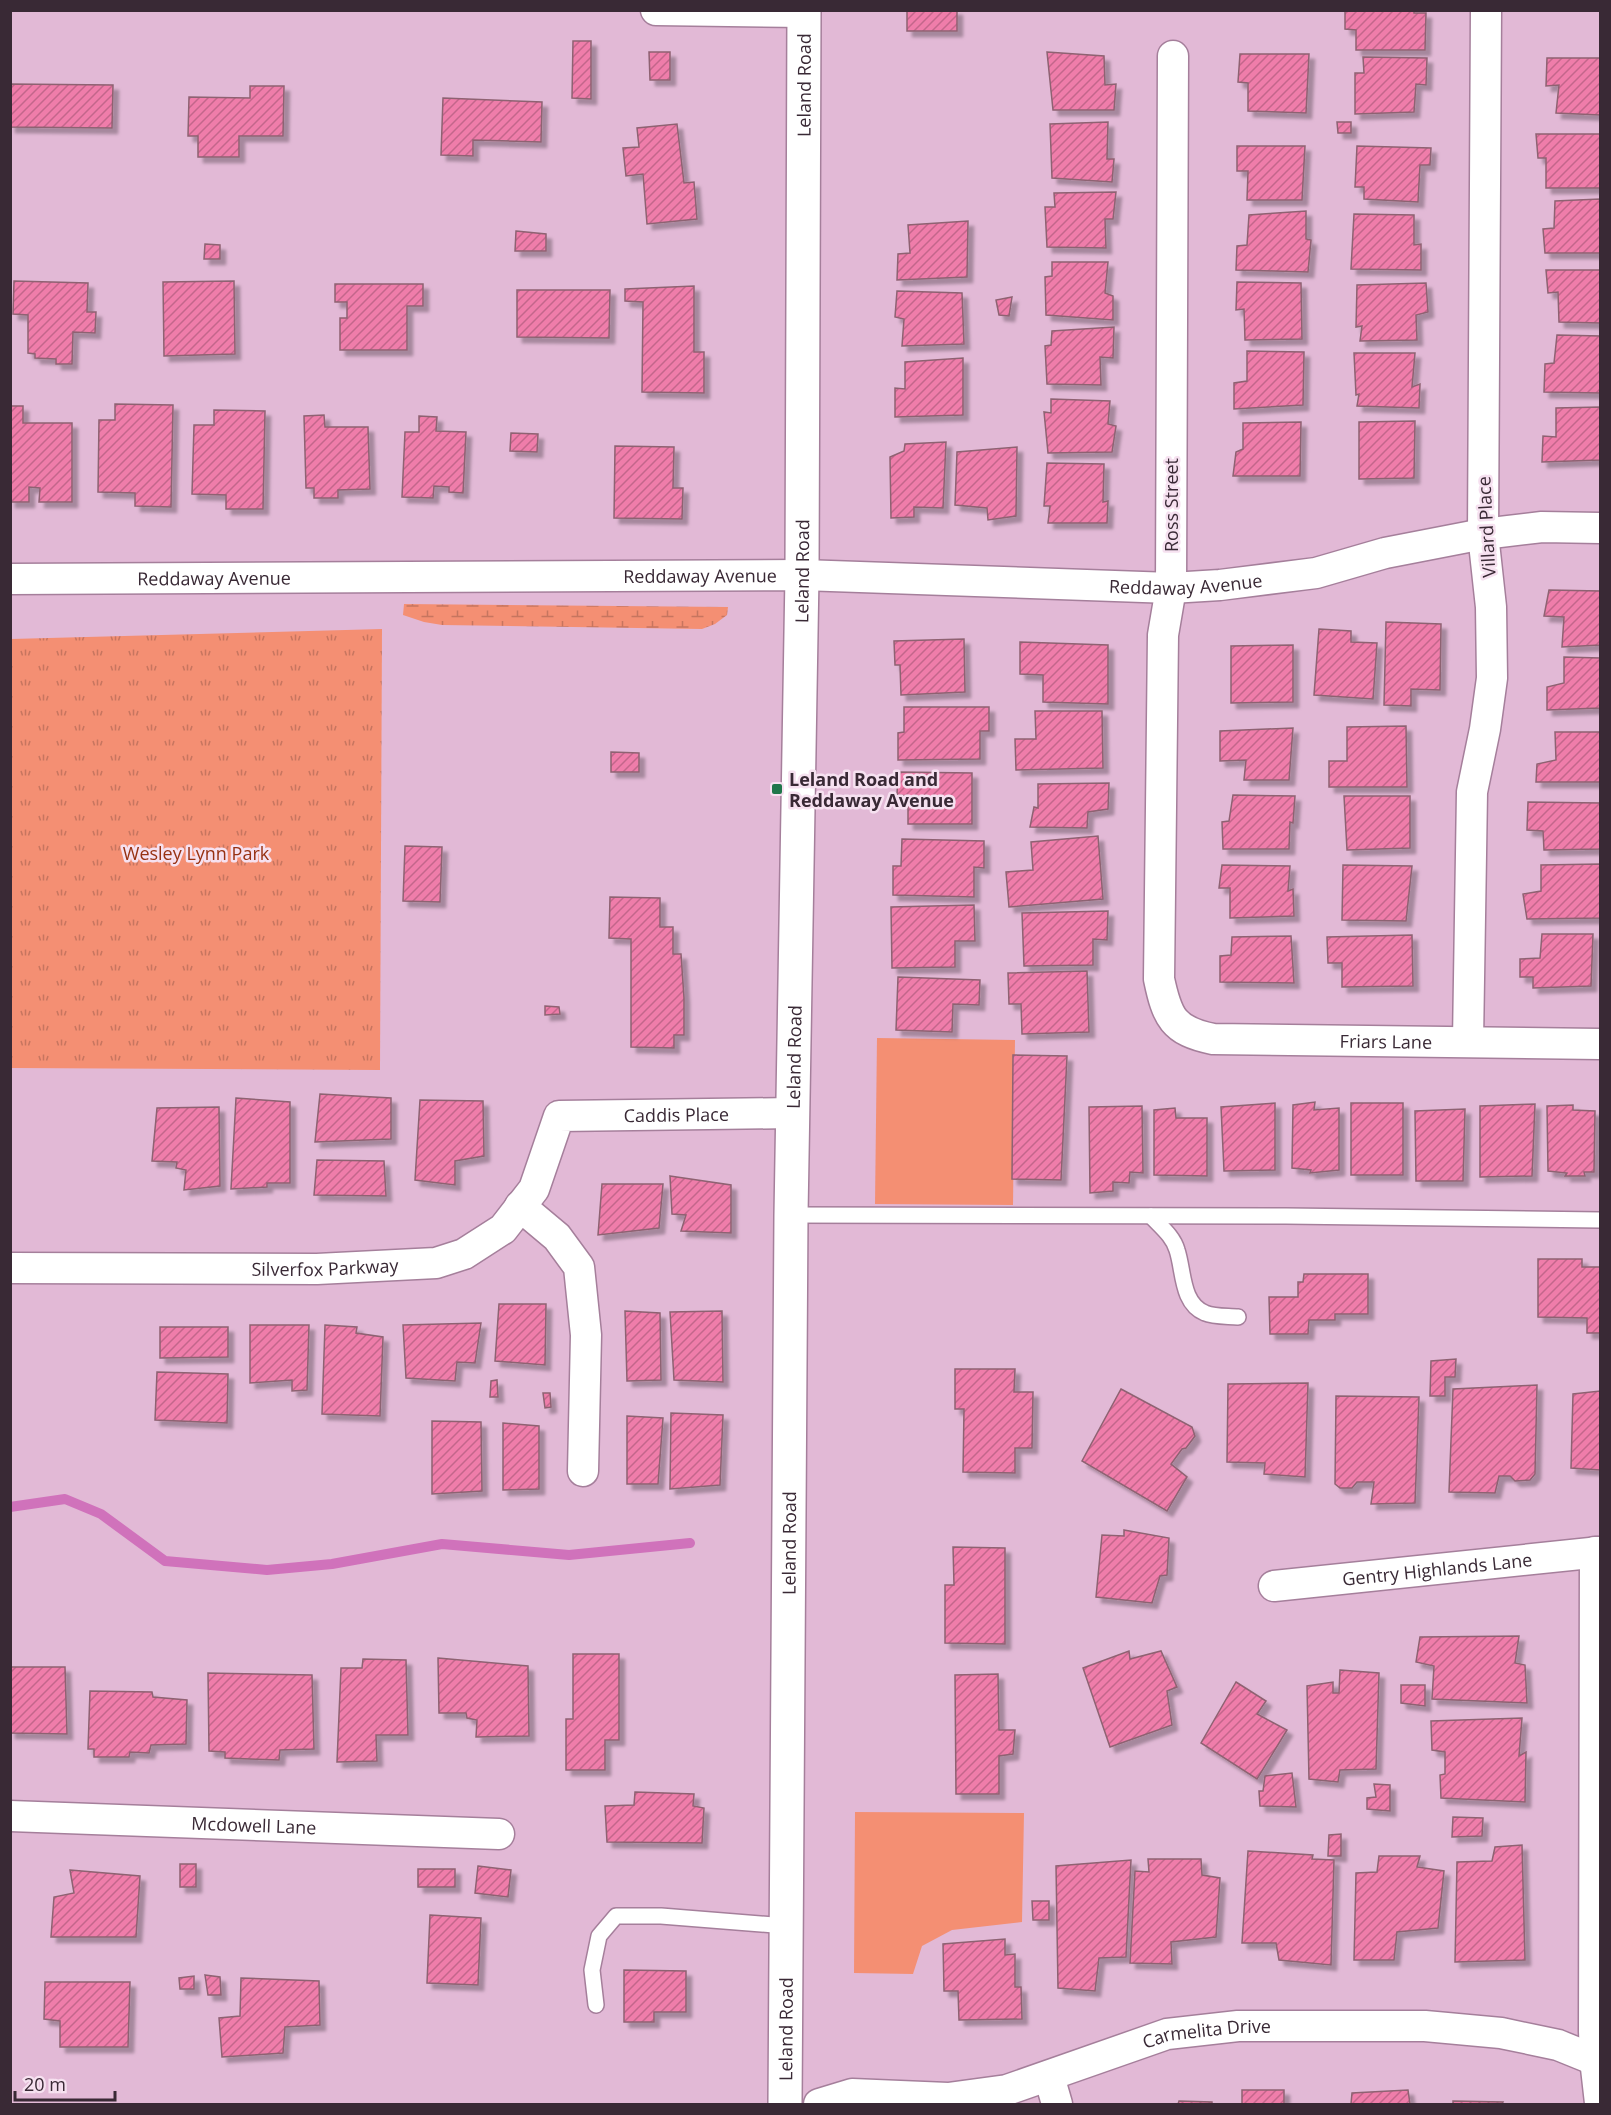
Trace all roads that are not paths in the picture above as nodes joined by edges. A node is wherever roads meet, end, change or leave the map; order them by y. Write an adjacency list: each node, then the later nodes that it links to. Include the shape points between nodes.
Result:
1 (656, 10): 3 (street)
2 (1486, 10): 6 (street, Villard Place)
3 (804, 11): 7 (street, Leland Road)
4 (1173, 56): 9 (street, Ross Street)
5 (1600, 528): 6 (street, Reddaway Avenue, via 1542,527)
6 (1484, 534): 9 (street, Reddaway Avenue, via 1384,553 1316,573); 11 (street, Villard Place, via 1492,678 1472,792)
7 (802, 574): 8 (street, Reddaway Avenue); 9 (street, Reddaway Avenue); 13 (street, Leland Road)
8 (10, 579)
9 (1171, 588): 10 (street, Ross Street, via 1163,635 1159,980 1164,1004)
10 (1175, 1023): 11 (street, Friars Lane, via 1194,1035 1213,1039)
11 (1468, 1041): 12 (street, Friars Lane)
12 (1600, 1044)
13 (793, 1113): 14 (street, Caddis Place); 16 (street, Leland Road)
14 (559, 1116): 15 (street, Silverfox Parkway, via 534,1189)
15 (520, 1206): 19 (street, Silverfox Parkway, via 503,1229 464,1254 436,1263 316,1269); 21 (street, via 557,1237 579,1268 586,1335)
16 (791, 1215): 17 (lane); 26 (street, Leland Road)
17 (1151, 1216): 18 (lane); 20 (lane, via 1177,1250 1192,1305 1206,1313)
18 (1600, 1220)
19 (10, 1268)
20 (1238, 1317)
21 (583, 1471)
22 (1598, 1552): 23 (street, Gentry Highlands Lane); 28 (street)
23 (1274, 1586)
24 (10, 1816): 25 (street, Mcdowell Lane)
25 (499, 1834)
26 (786, 1926): 27 (lane, via 616,1916 599,1936 592,1970); 31 (street, Leland Road)
27 (596, 2005)
28 (1598, 2061): 29 (street, Carmelita Drive, via 1558,2045 1447,2028 1238,2026 1167,2034); 30 (street)
29 (1053, 2090): 32 (street, Carmelita Drive, via 1007,2090 948,2098 852,2094)
30 (1600, 2103)
31 (785, 2104)
32 (819, 2104)

